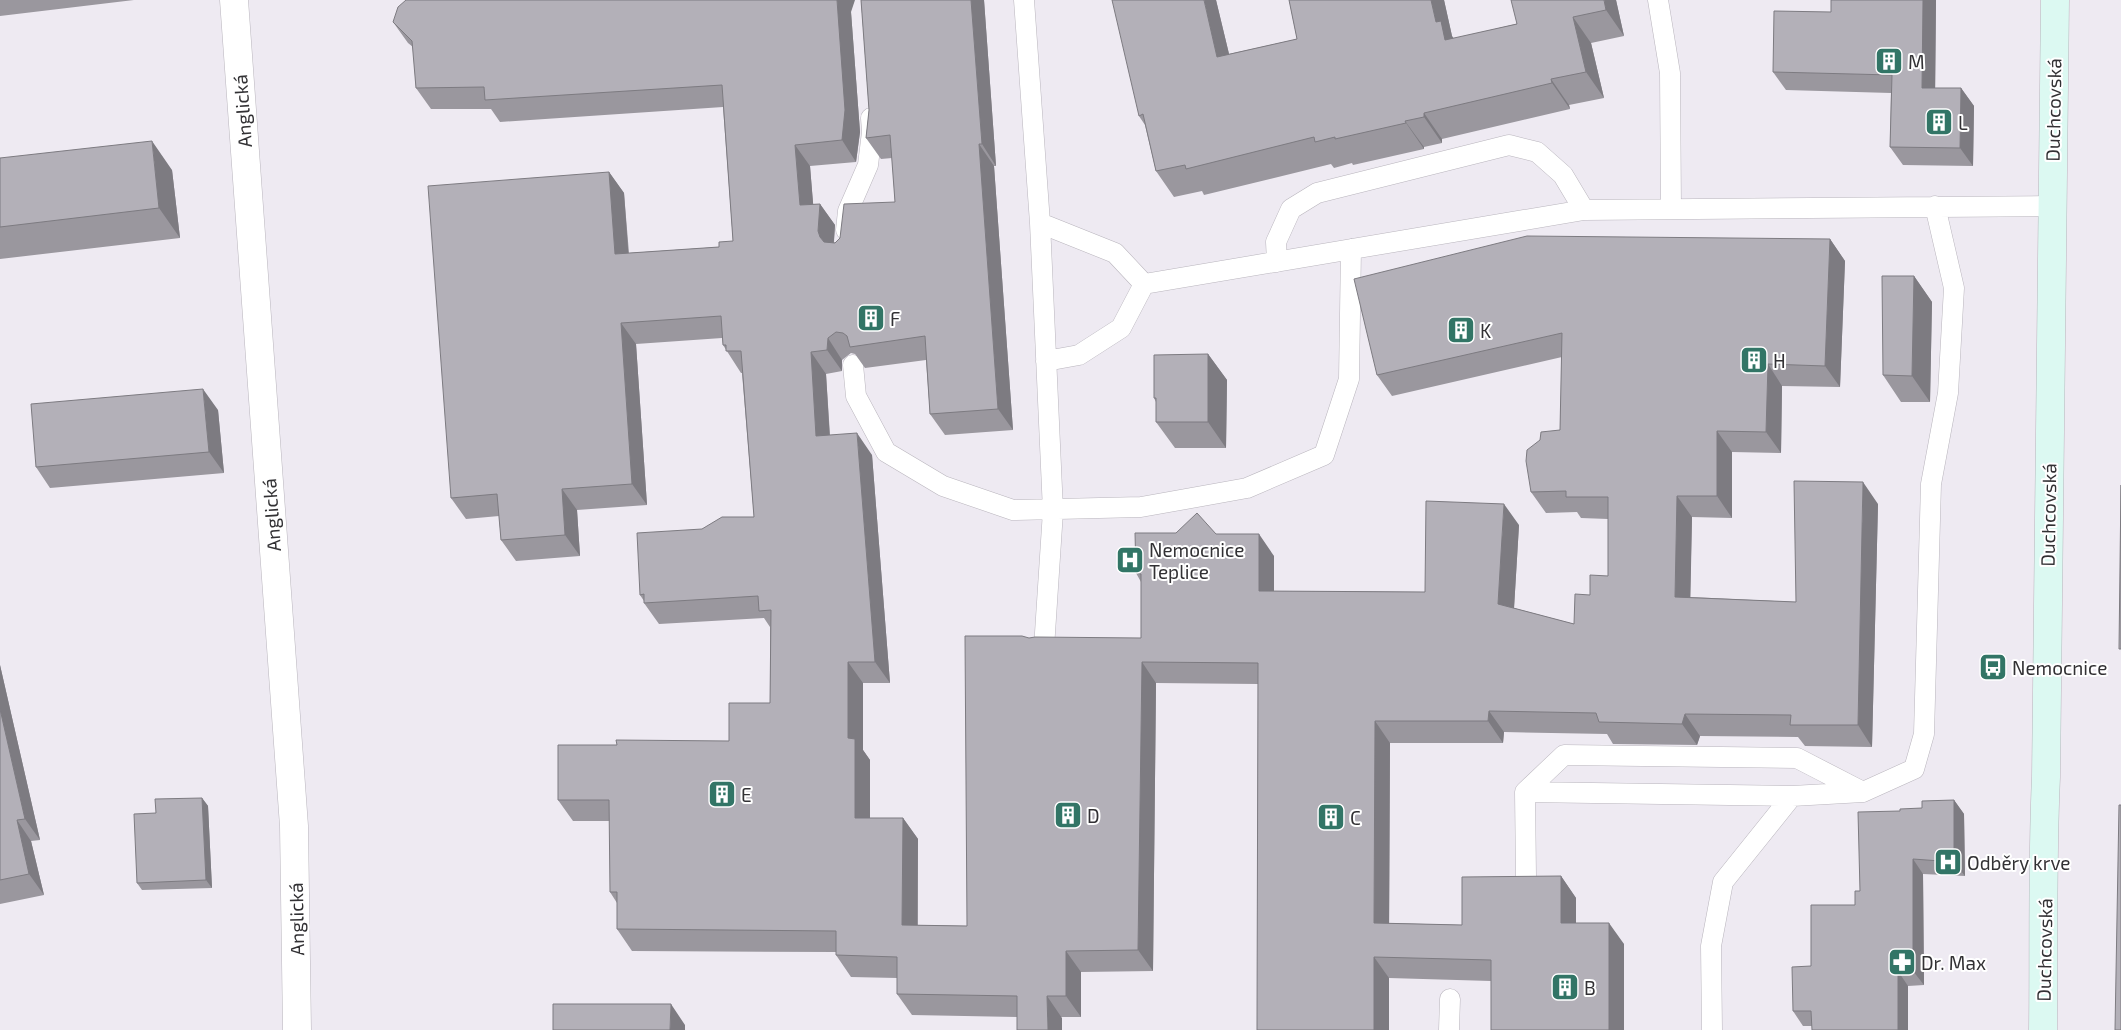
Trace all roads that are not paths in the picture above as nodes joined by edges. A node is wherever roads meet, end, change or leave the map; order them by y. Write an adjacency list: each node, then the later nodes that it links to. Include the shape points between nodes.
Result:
1 (234, 0): 24 (street, Anglická, via 294,826)
2 (1024, 0): 10 (lane)
3 (1658, 0): 8 (lane, via 1670,73)
4 (2055, 0): 7 (street, Duchcovská)
5 (869, 95): 11 (lane, via 872,132 868,165 848,211)
6 (1935, 206): 7 (lane); 8 (lane); 20 (lane, via 1954,288 1948,393 1931,484 1924,734 1914,769)
7 (2051, 206): 27 (street, Duchcovská)
8 (1671, 209): 9 (lane)
9 (1584, 210): 12 (lane); 13 (lane, via 1563,175 1537,152 1509,145 1317,194 1291,209 1276,242)
10 (1040, 222): 14 (lane, via 1114,253); 15 (lane)
11 (845, 247)
12 (1352, 249): 13 (lane); 17 (lane, via 1349,379 1324,455 1247,488 1141,507)
13 (1277, 262): 14 (lane)
14 (1144, 284): 15 (lane, via 1121,328 1079,355)
15 (1046, 361): 17 (lane)
16 (853, 365): 17 (lane, via 856,396 886,452 943,486 1013,510)
17 (1053, 511): 18 (lane)
18 (1044, 648)
19 (1525, 792): 20 (lane, via 1564,755 1797,758); 21 (lane); 22 (lane)
20 (1863, 792): 21 (lane)
21 (1792, 796): 26 (lane, via 1723,882 1711,946)
22 (1526, 877)
23 (1450, 999): 25 (lane)
24 (297, 1030)
25 (1449, 1030)
26 (1712, 1030)
27 (2043, 1030)

